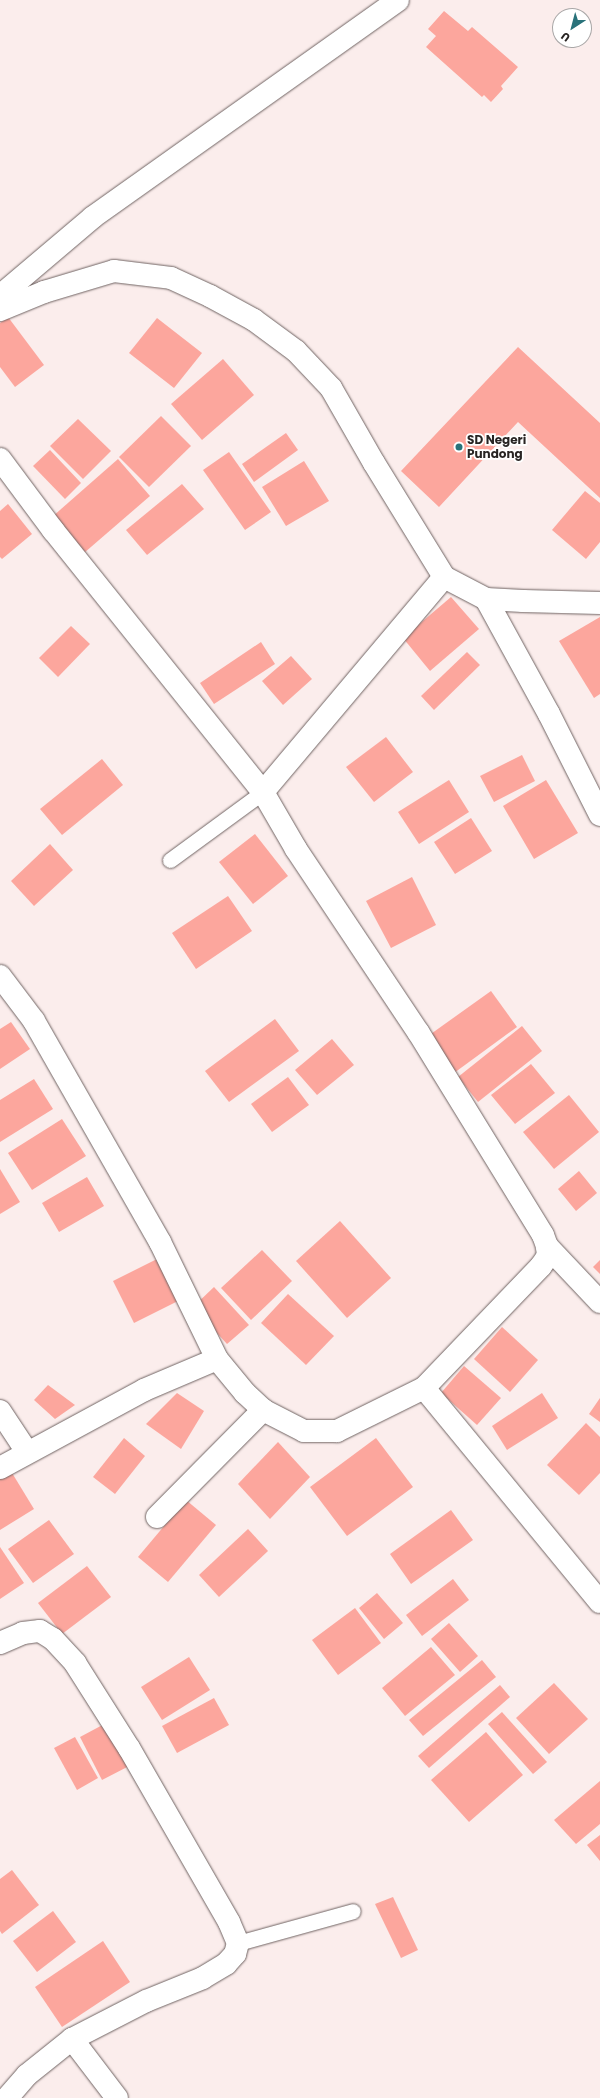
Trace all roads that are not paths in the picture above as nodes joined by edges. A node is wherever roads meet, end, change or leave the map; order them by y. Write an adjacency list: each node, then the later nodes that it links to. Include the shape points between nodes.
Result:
1 (398, 0): 2 (street, via 93,217)
2 (0, 296)
3 (0, 310): 5 (street, via 44,292 114,271 171,278 254,320 296,351 331,388)
4 (0, 459): 8 (street, via 53,530)
5 (444, 577): 6 (street); 8 (street)
6 (486, 598): 7 (street); 9 (street)
7 (600, 603)
8 (262, 792): 10 (lane); 12 (street, via 296,849 418,1032)
9 (600, 815)
10 (170, 860)
11 (0, 976): 14 (street, via 34,1021 148,1221)
12 (547, 1246): 13 (street); 15 (street, via 548,1256 541,1266)
13 (600, 1302)
14 (218, 1359): 16 (street, via 245,1393); 18 (street, via 144,1390)
15 (424, 1388): 16 (street, via 337,1431 304,1431); 21 (street)
16 (263, 1410): 20 (street)
17 (0, 1411): 18 (street)
18 (27, 1452): 19 (street)
19 (0, 1468)
20 (156, 1517)
21 (600, 1602)
22 (0, 1643): 24 (street, via 23,1633 40,1631 53,1639 75,1663 129,1748 229,1922)
23 (353, 1910): 24 (lane)
24 (238, 1943): 25 (street, via 235,1954 226,1964 203,1978 146,2001)
25 (72, 2039): 26 (street, via 27,2075); 27 (street)
26 (7, 2098)
27 (117, 2098)

